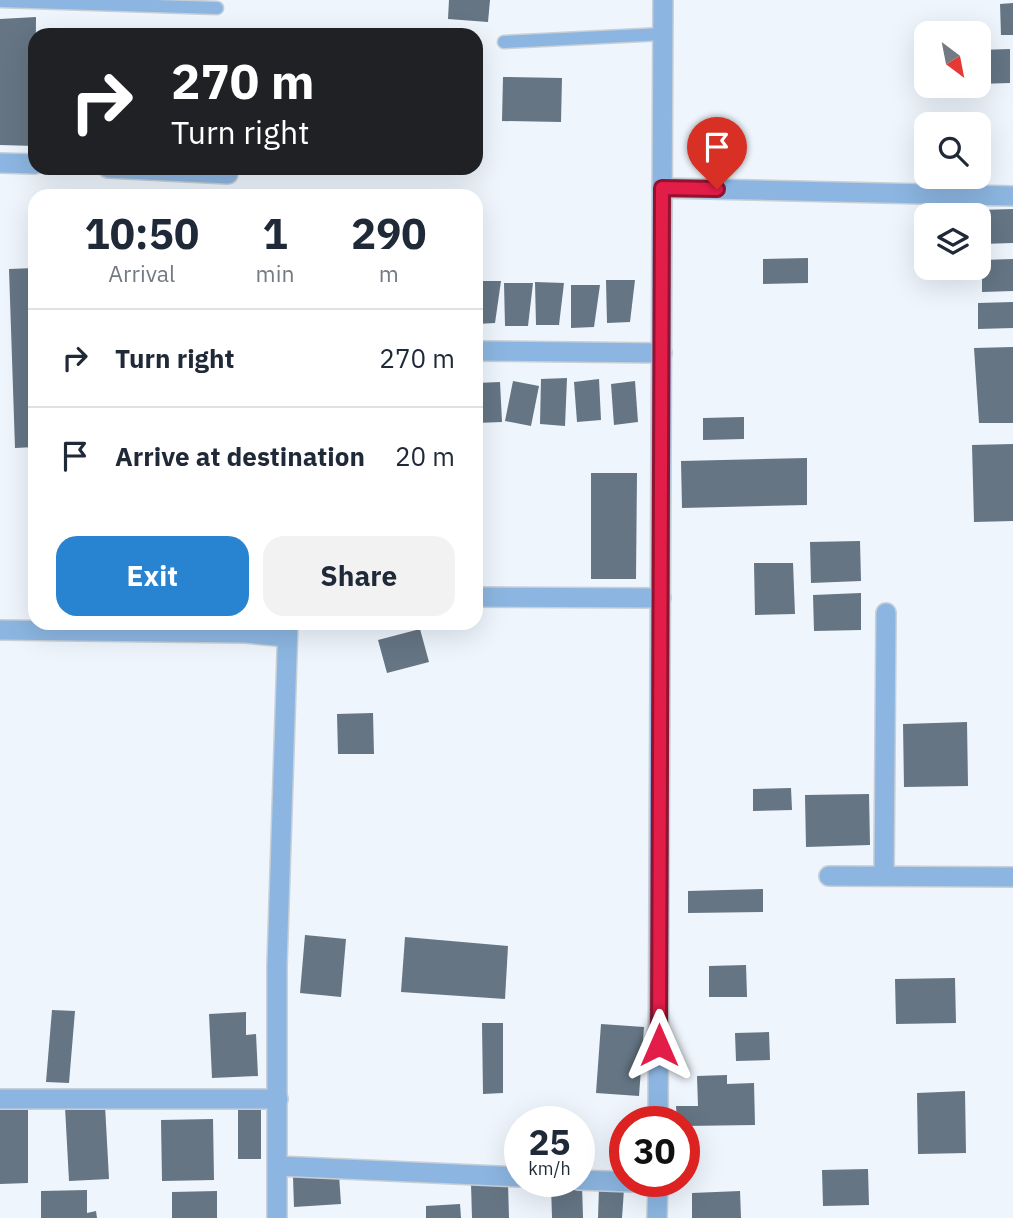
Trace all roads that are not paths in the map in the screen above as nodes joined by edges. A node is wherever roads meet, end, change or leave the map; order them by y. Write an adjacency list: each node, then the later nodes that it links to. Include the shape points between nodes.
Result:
1 (663, 0): 4 (street)
2 (0, 1): 3 (lane)
3 (217, 8)
4 (663, 34): 5 (lane); 8 (street)
5 (504, 41)
6 (0, 163): 7 (street)
7 (28, 164)
8 (662, 188): 9 (street); 11 (street)
9 (1013, 196)
10 (483, 351): 11 (street)
11 (662, 353): 13 (street)
12 (483, 597): 13 (street)
13 (661, 598): 22 (street)
14 (886, 613): 18 (street)
15 (0, 630): 16 (street)
16 (288, 630): 20 (street, via 277,966)
17 (829, 876): 18 (street)
18 (884, 876): 19 (street)
19 (1013, 877)
20 (278, 1098): 21 (street); 23 (street)
21 (0, 1099)
22 (658, 1106)
23 (278, 1166): 24 (street); 26 (street)
24 (504, 1176)
25 (658, 1197): 27 (street)
26 (277, 1218)
27 (657, 1218)

